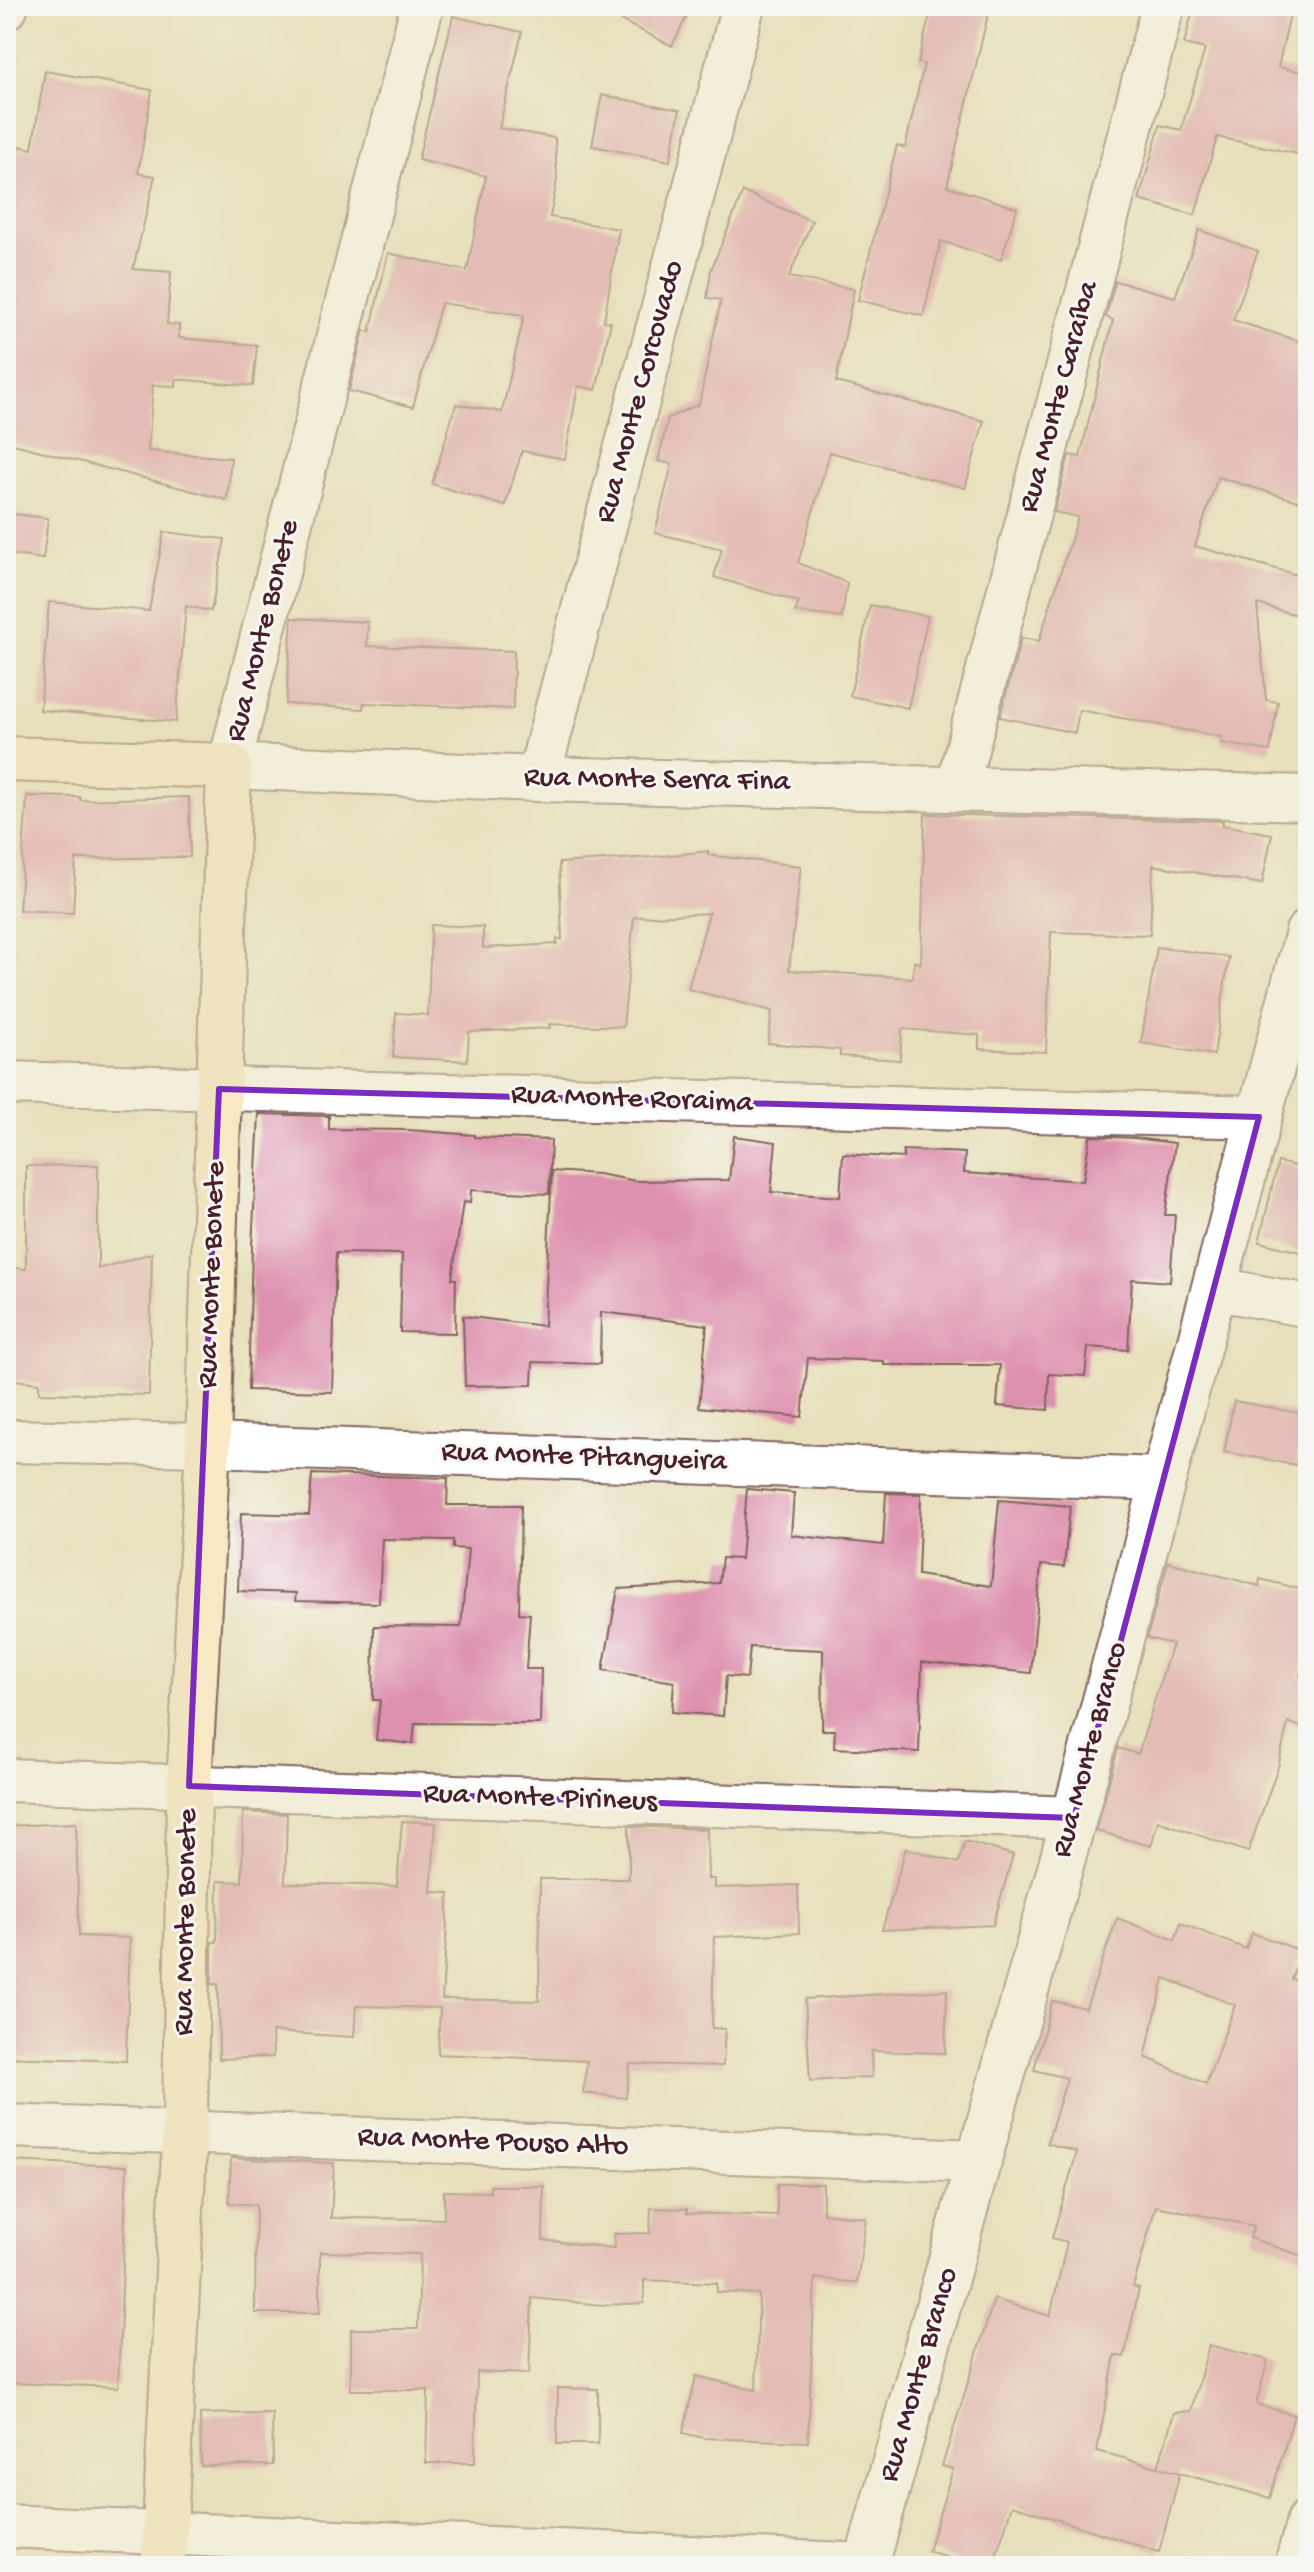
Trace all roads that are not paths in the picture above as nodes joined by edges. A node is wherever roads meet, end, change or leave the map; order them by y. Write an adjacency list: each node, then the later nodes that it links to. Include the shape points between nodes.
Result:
1 (422, 6): 5 (street, Rua Monte Bonete)
2 (743, 6): 6 (street, Rua Monte Corcovado)
3 (1163, 6): 7 (street, Rua Monte Caraíba)
4 (6, 759): 5 (main road, Rua Monte Serra Fina)
5 (229, 766): 6 (street, Rua Monte Serra Fina); 11 (main road, Rua Monte Bonete)
6 (538, 779): 7 (street, Rua Monte Serra Fina)
7 (957, 787): 8 (street, Rua Monte Serra Fina)
8 (1308, 798)
9 (1308, 932): 12 (street, Rua Monte Branco)
10 (6, 1083): 11 (street, Rua Monte Roraima)
11 (219, 1089): 12 (street, Rua Monte Roraima); 16 (main road, Rua Monte Bonete)
12 (1259, 1117): 13 (street, Rua Monte Branco)
13 (1213, 1288): 14 (street); 17 (street, Rua Monte Branco)
14 (1308, 1306)
15 (6, 1441): 16 (street, Rua Monte Pitangueira)
16 (208, 1445): 17 (street, Rua Monte Pitangueira); 19 (main road, Rua Monte Bonete)
17 (1162, 1479): 20 (street, Rua Monte Branco)
18 (6, 1780): 19 (street, Rua Monte Pirineus)
19 (189, 1786): 20 (street, Rua Monte Pirineus); 22 (main road, Rua Monte Bonete)
20 (1074, 1818): 23 (street, Rua Monte Branco)
21 (6, 2126): 22 (street, Rua Monte Pouso Alto)
22 (185, 2132): 23 (street, Rua Monte Pouso Alto); 26 (main road, Rua Monte Bonete)
23 (980, 2161): 27 (street, Rua Monte Branco)
24 (1308, 2521): 28 (street)
25 (6, 2526): 26 (street)
26 (164, 2550): 27 (street)
27 (867, 2565)
28 (1296, 2566)

